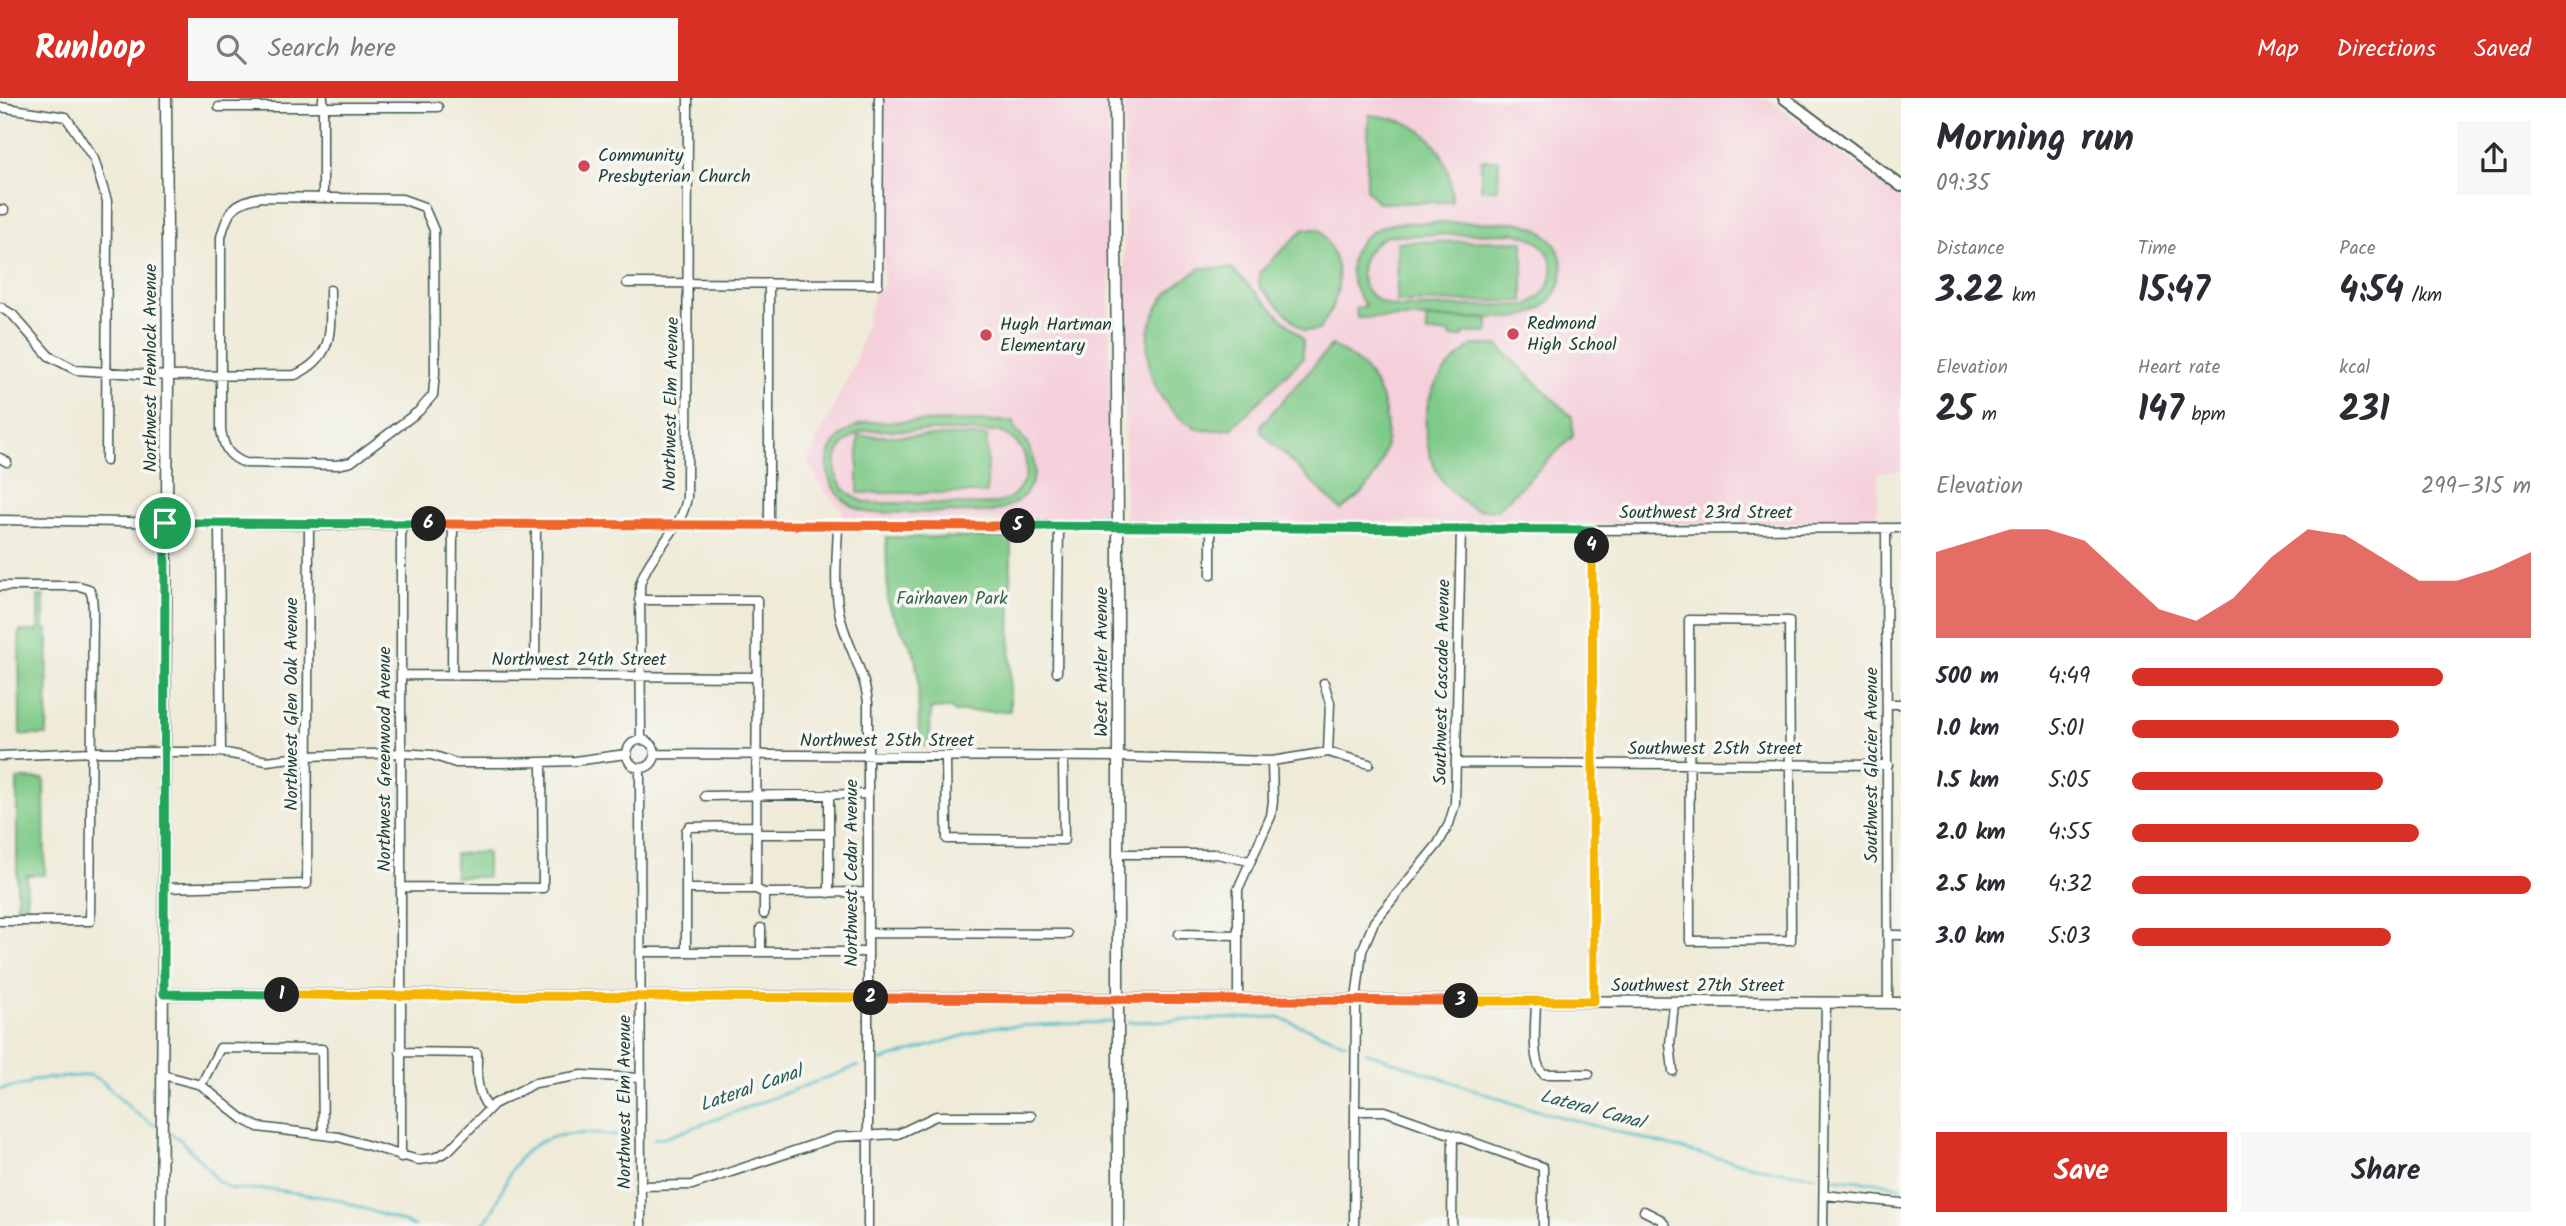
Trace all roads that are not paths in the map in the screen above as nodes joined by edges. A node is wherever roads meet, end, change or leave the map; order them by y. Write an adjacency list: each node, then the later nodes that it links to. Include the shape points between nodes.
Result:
1 (166, 98): 20 (street, Northwest Hemlock Avenue)
2 (323, 98): 10 (street)
3 (688, 98): 14 (street, Northwest Elm Avenue)
4 (878, 98): 15 (street, via 878,284)
5 (1115, 98): 33 (street, West Antler Avenue)
6 (1784, 98): 11 (main road)
7 (0, 107): 18 (street, via 66,117 94,159 107,201)
8 (219, 107): 10 (street)
9 (438, 107): 10 (street)
10 (323, 108): 12 (street)
11 (1901, 186)
12 (323, 197): 19 (street, via 261,197 232,209 221,237); 19 (street, via 402,198 424,206 434,230 433,394 419,411 351,463 245,463 225,448)
13 (627, 283): 14 (street)
14 (688, 283): 15 (street); 29 (street, Northwest Elm Avenue, via 687,498)
15 (769, 283): 30 (street)
16 (330, 290): 19 (street, via 330,333 322,357 307,369 295,375)
17 (0, 307): 18 (street, via 13,315 49,356 76,370)
18 (106, 374): 20 (street); 21 (street)
19 (222, 375): 20 (street)
20 (168, 376): 23 (street, Northwest Hemlock Avenue)
21 (106, 461)
22 (0, 520): 23 (street, Southwest 23rd Street)
23 (165, 523): 25 (street, Southwest 23rd Street); 55 (street, Northwest Hemlock Avenue)
24 (401, 523): 26 (street, Southwest 23rd Street); 27 (street, Southwest 23rd Street); 43 (street, Northwest Greenwood Avenue)
25 (219, 524): 27 (street, Southwest 23rd Street); 53 (street)
26 (453, 524): 28 (street, Southwest 23rd Street); 44 (street)
27 (309, 525): 61 (street, Northwest Glen Oak Avenue)
28 (536, 525): 29 (street, Southwest 23rd Street); 45 (street)
29 (677, 525): 30 (street, Southwest 23rd Street); 41 (street, Northwest Elm Avenue, via 644,573)
30 (769, 526): 31 (street, Southwest 23rd Street)
31 (838, 526): 32 (street, Southwest 23rd Street); 62 (street, Northwest Cedar Avenue, via 837,598 866,686)
32 (1059, 526): 33 (street, Southwest 23rd Street); 42 (street)
33 (1118, 526): 34 (street, Southwest 23rd Street); 65 (street, West Antler Avenue)
34 (1211, 527): 37 (street, Southwest 23rd Street); 39 (street)
35 (1886, 528): 36 (street, Southwest 23rd Street); 38 (street, Southwest 23rd Street); 49 (street, Southwest Glacier Avenue)
36 (1901, 528)
37 (1461, 529): 38 (street, Southwest 23rd Street); 68 (street, Southwest Cascade Avenue)
38 (1592, 530): 70 (street)
39 (1211, 575)
40 (0, 586): 52 (street, via 89,589 93,609)
41 (639, 600): 46 (street, Northwest Elm Avenue); 47 (street, via 757,600)
42 (1057, 672)
43 (401, 675): 44 (street, Northwest 24th Street); 56 (street, Northwest Greenwood Avenue)
44 (452, 675): 45 (street, Northwest 24th Street)
45 (535, 675): 46 (street, Northwest 24th Street)
46 (640, 676): 47 (street, Northwest 24th Street); 51 (street, Northwest Elm Avenue)
47 (756, 677): 59 (street)
48 (1324, 683): 54 (street, via 1330,703)
49 (1888, 704): 50 (street); 72 (street, Southwest Glacier Avenue)
50 (1901, 704)
51 (641, 740): 57 (street, via 632,743); 58 (street, via 649,743)
52 (92, 752): 55 (street); 60 (street); 90 (street, via 90,921)
53 (221, 752): 55 (street); 61 (street, via 267,761)
54 (1328, 752): 66 (street); 69 (street)
55 (163, 753): 83 (street, Northwest Hemlock Avenue)
56 (401, 753): 61 (street); 67 (street, via 432,755 456,763); 84 (street, Northwest Greenwood Avenue)
57 (626, 754): 67 (street); 74 (street, via 632,766)
58 (655, 754): 59 (street, Northwest 25th Street); 74 (street, via 649,766)
59 (756, 755): 62 (street, Northwest 25th Street); 77 (street)
60 (0, 756)
61 (307, 756): 83 (street, Northwest Glen Oak Avenue, via 307,884)
62 (868, 756): 63 (street, Northwest 25th Street); 75 (street, Northwest Cedar Avenue)
63 (946, 757): 64 (street, Northwest 25th Street); 64 (street, via 947,839 1065,839)
64 (1063, 757): 65 (street, Northwest 25th Street)
65 (1118, 757): 66 (street); 81 (street, West Antler Avenue)
66 (1272, 761): 82 (street, via 1271,816)
67 (542, 763): 84 (street, via 543,888)
68 (1458, 763): 70 (street, Southwest 25th Street); 108 (street, Southwest Cascade Avenue, via 1449,824 1374,922 1362,951)
69 (1369, 764)
70 (1594, 764): 71 (street, Southwest 25th Street); 110 (street)
71 (1690, 765): 73 (street, Southwest 25th Street); 73 (street, via 1689,620 1731,620 1789,621); 73 (street, via 1690,941 1744,942 1791,940)
72 (1888, 765): 73 (street, Southwest 25th Street); 96 (street, Southwest Glacier Avenue)
73 (1790, 766)
74 (640, 769): 98 (street, Northwest Elm Avenue)
75 (868, 793): 76 (street); 87 (street, Northwest Cedar Avenue)
76 (829, 794): 77 (street); 80 (street)
77 (756, 795): 78 (street); 79 (street)
78 (705, 796)
79 (756, 830): 80 (street); 85 (street, via 689,827); 86 (street)
80 (829, 834): 88 (street)
81 (1118, 854): 82 (street, via 1217,854); 106 (street, West Antler Avenue)
82 (1249, 861): 95 (street, via 1238,890)
83 (163, 887): 102 (street, Northwest Hemlock Avenue)
84 (401, 887): 103 (street, Northwest Greenwood Avenue)
85 (686, 890): 86 (street); 99 (street)
86 (760, 891): 88 (street); 89 (street)
87 (868, 892): 88 (street); 92 (street, Northwest Cedar Avenue)
88 (829, 893)
89 (764, 914)
90 (0, 920)
91 (761, 928): 100 (street)
92 (868, 933): 93 (street); 101 (street, Northwest Cedar Avenue)
93 (1067, 934)
94 (1180, 934): 95 (street)
95 (1238, 935): 107 (street)
96 (1888, 935): 97 (street); 113 (street, Southwest Glacier Avenue)
97 (1901, 935)
98 (640, 952): 99 (street); 104 (street, Northwest Elm Avenue)
99 (687, 952): 100 (street)
100 (761, 953): 101 (street)
101 (867, 953): 105 (street, Northwest Cedar Avenue)
102 (164, 994): 103 (street, Southwest 27th Street); 118 (street, Northwest Hemlock Avenue)
103 (401, 995): 104 (street, Southwest 27th Street); 115 (street, Northwest Greenwood Avenue)
104 (640, 997): 105 (street, Southwest 27th Street); 119 (street, Northwest Elm Avenue)
105 (867, 998): 106 (street, Southwest 27th Street); 126 (street, Northwest Cedar Avenue)
106 (1118, 999): 107 (street, Southwest 27th Street); 135 (street, West Antler Avenue)
107 (1238, 999): 108 (street, Southwest 27th Street)
108 (1356, 1000): 109 (street, Southwest 27th Street); 122 (street, Southwest Cascade Avenue)
109 (1536, 1001): 110 (street, Southwest 27th Street); 117 (street, via 1538,1068 1544,1074)
110 (1594, 1001): 111 (street, Southwest 27th Street)
111 (1674, 1003): 112 (street, Southwest 27th Street); 116 (street)
112 (1826, 1003): 113 (street, Southwest 27th Street); 129 (street)
113 (1888, 1003): 114 (street, Southwest 27th Street)
114 (1901, 1003)
115 (400, 1052): 121 (street, via 477,1053 477,1087); 127 (street, Northwest Greenwood Avenue)
116 (1673, 1070)
117 (1589, 1074)
118 (163, 1075): 120 (street); 132 (street, Northwest Hemlock Avenue)
119 (640, 1078): 121 (street, via 582,1074 558,1078 534,1083); 128 (street, Northwest Elm Avenue)
120 (201, 1084): 124 (street, via 258,1128); 124 (street, via 220,1048 322,1049)
121 (489, 1109): 127 (street, via 448,1152 418,1160)
122 (1355, 1111): 125 (street, via 1385,1111); 136 (street, Southwest Cascade Avenue)
123 (1031, 1116): 126 (street, via 936,1116 898,1134)
124 (323, 1135): 127 (street)
125 (1453, 1135): 137 (street); 138 (street, via 1543,1167)
126 (868, 1136): 128 (street, via 836,1137 692,1185); 134 (street, Northwest Cedar Avenue)
127 (401, 1157)
128 (641, 1186): 133 (street, Northwest Elm Avenue)
129 (1824, 1195): 130 (street); 140 (street)
130 (1901, 1203)
131 (1644, 1211): 139 (street)
132 (161, 1226)
133 (641, 1226)
134 (869, 1226)
135 (1118, 1226)
136 (1354, 1226)
137 (1452, 1226)
138 (1543, 1226)
139 (1666, 1226)
140 (1823, 1226)

